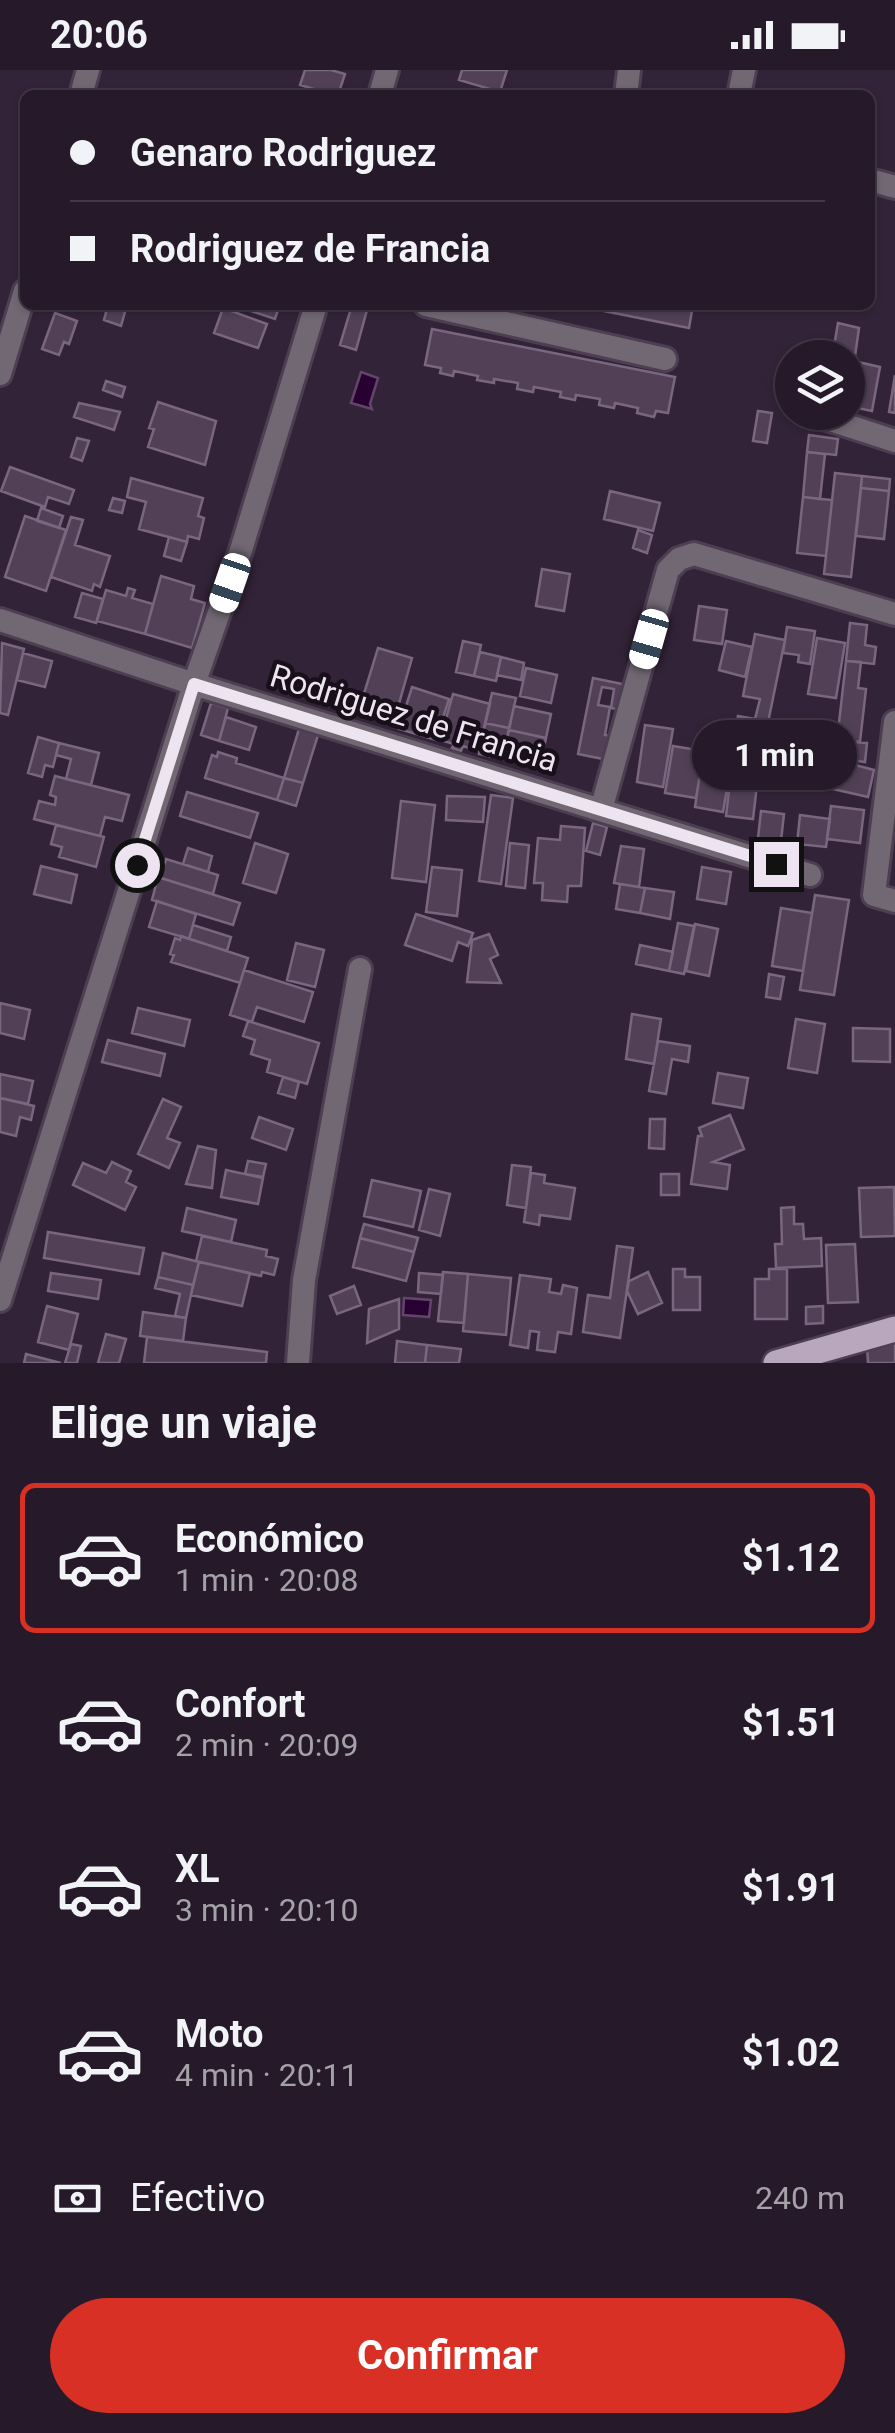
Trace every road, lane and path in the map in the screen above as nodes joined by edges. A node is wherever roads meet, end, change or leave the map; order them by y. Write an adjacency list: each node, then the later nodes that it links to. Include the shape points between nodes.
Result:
1 (15, 304): 5 (street)
2 (314, 310): 10 (street)
3 (448, 310): 4 (street)
4 (665, 359)
5 (0, 374)
6 (859, 430): 7 (street)
7 (895, 442)
8 (895, 614): 12 (street, via 694,554 679,559 668,570)
9 (0, 620): 10 (street, Rodriguez de Francia)
10 (194, 684): 12 (street, Rodriguez de Francia); 16 (street)
11 (895, 722): 14 (street)
12 (602, 810): 13 (street, Rodriguez de Francia)
13 (810, 875)
14 (885, 898)
15 (360, 970): 18 (street, via 304,1280)
16 (0, 1300)
17 (895, 1330): 19 (main road)
18 (298, 1363)
19 (776, 1363)

